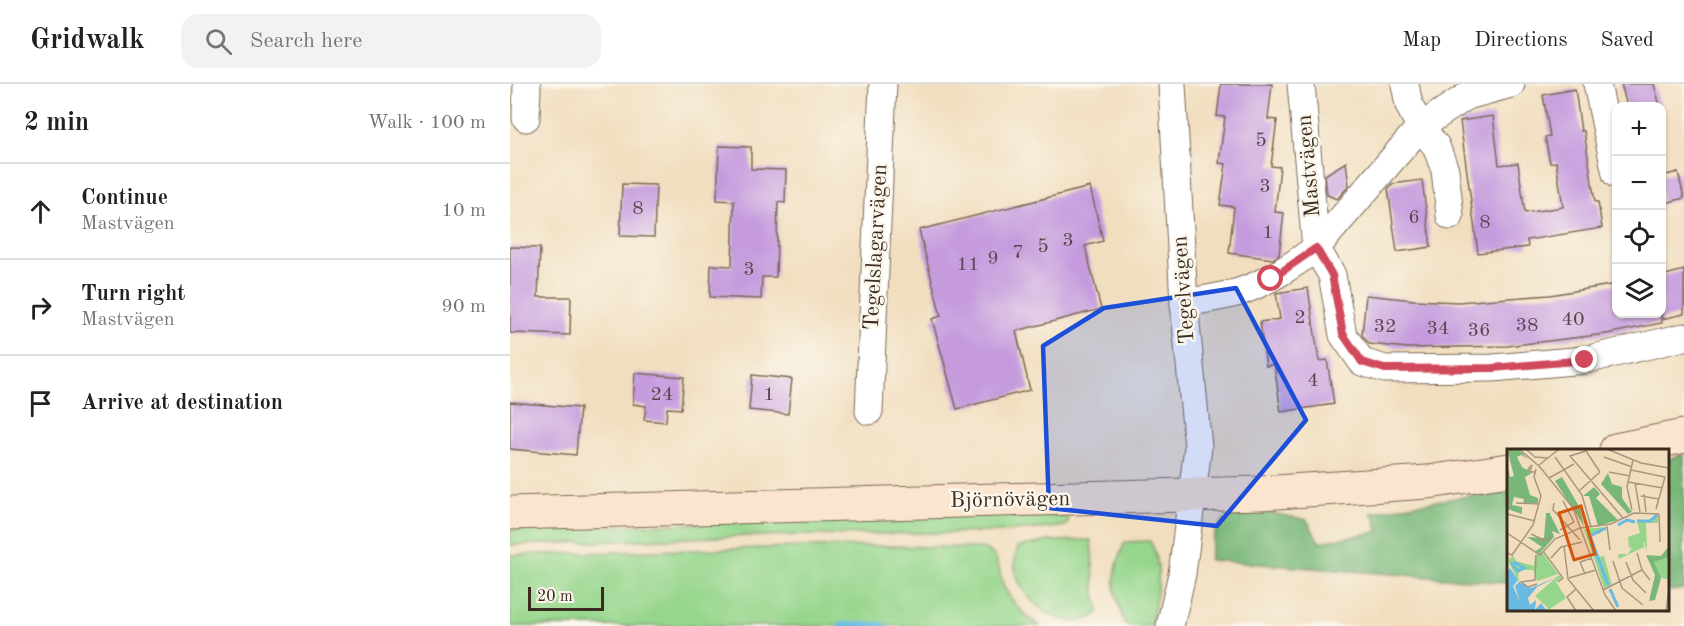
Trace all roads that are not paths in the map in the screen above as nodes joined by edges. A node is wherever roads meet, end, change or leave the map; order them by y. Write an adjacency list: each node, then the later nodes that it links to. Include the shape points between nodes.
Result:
1 (527, 84): 8 (street)
2 (883, 84): 15 (street, Tegelslagarvägen)
3 (1172, 84): 13 (street, Tegelvägen)
4 (1301, 84): 12 (street, Mastvägen)
5 (1405, 84): 9 (street, via 1409,105)
6 (1511, 84): 9 (street, Mastvägen, via 1467,96)
7 (1597, 84): 10 (street)
8 (526, 118)
9 (1420, 127): 11 (street, via 1436,147 1445,170); 12 (street, Mastvägen)
10 (1613, 156)
11 (1450, 216)
12 (1316, 248): 13 (street, Mastvägen, via 1271,279 1238,292); 14 (street, Mastvägen, via 1332,275 1343,334 1362,362 1385,369 1493,368 1585,360)
13 (1184, 303): 19 (street, Tegelvägen, via 1198,447)
14 (1684, 337)
15 (869, 411)
16 (1684, 436): 17 (main road)
17 (1621, 449)
18 (1507, 470): 19 (main road, Björnövägen, via 1428,482)
19 (1191, 496): 20 (main road, Björnövägen); 21 (street, Tegelvägen, via 1182,574)
20 (510, 513)
21 (1170, 626)

